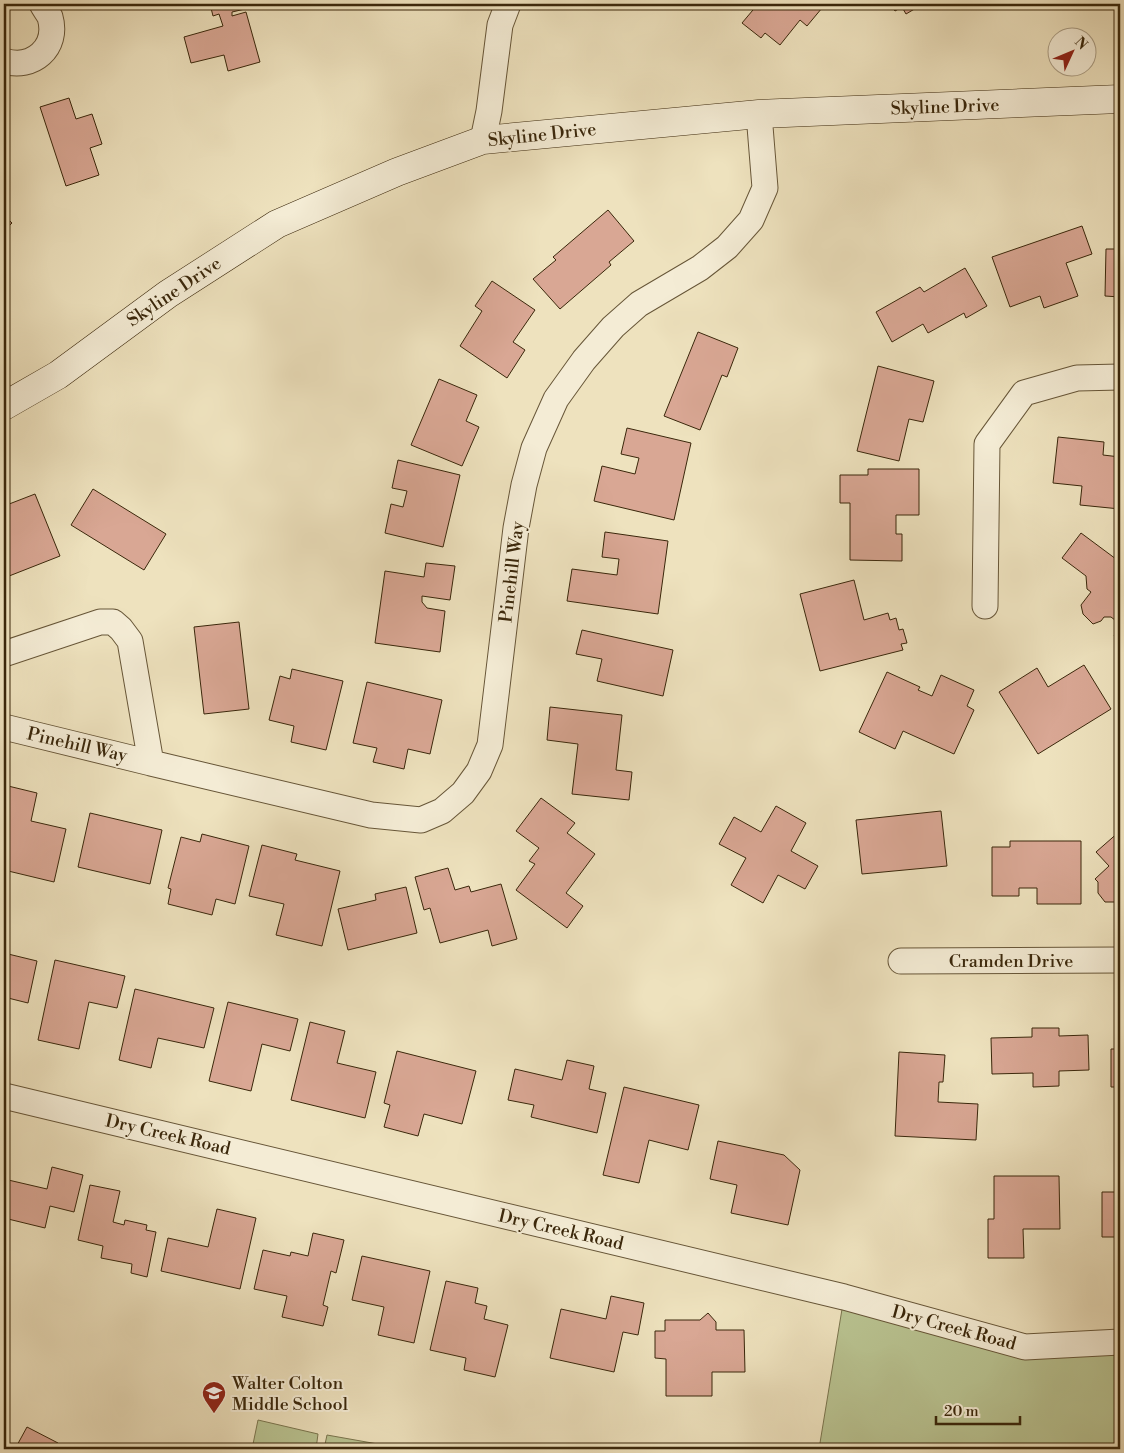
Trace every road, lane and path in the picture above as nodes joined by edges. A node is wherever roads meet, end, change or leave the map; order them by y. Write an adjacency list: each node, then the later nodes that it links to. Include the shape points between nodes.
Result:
1 (42, 4): 3 (street, via 50,16 52,31 48,45 40,56 27,63)
2 (508, 4): 6 (street, via 500,25)
3 (4, 61)
4 (1120, 100): 5 (street, Skyline Drive)
5 (758, 114): 6 (street, Skyline Drive); 12 (street, Pinehill Way, via 765,188 751,220 700,268 639,304 613,328 584,360 556,399 534,448 516,528 490,745 479,771 463,793 442,811 421,820 371,815)
6 (483, 140): 8 (street, Skyline Drive, via 397,172 276,224 168,294 58,375)
7 (1120, 376): 9 (street, via 1077,378 1024,393 987,444)
8 (4, 406)
9 (985, 606)
10 (4, 654): 12 (street, Pinehill Way, via 100,622 113,622 130,641)
11 (4, 727): 12 (street, Pinehill Way)
12 (151, 763)
13 (1120, 960): 14 (street, Cramden Drive)
14 (901, 961)
15 (4, 1096): 16 (street, Dry Creek Road, via 834,1295 1024,1347)
16 (1120, 1342)

